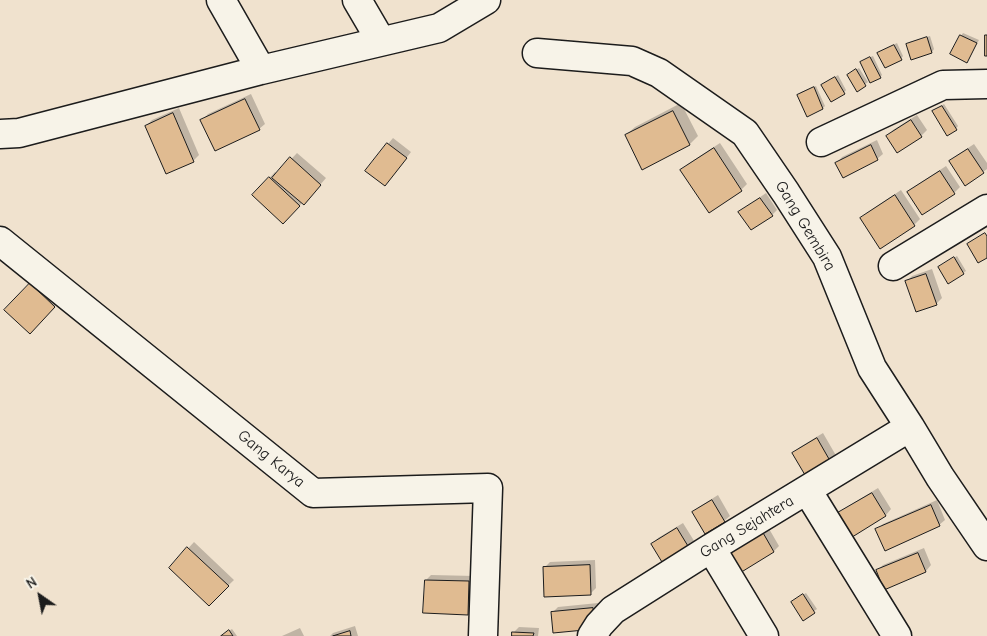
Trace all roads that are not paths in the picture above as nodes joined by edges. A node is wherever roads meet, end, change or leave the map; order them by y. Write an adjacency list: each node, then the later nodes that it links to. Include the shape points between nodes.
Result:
1 (221, 0): 6 (street)
2 (357, 0): 4 (street)
3 (486, 0): 4 (street, via 439,28)
4 (381, 41): 6 (street)
5 (537, 53): 13 (street, Gang Gembira, via 632,61 659,73 745,133 828,257 872,368)
6 (261, 70): 8 (street, via 20,133)
7 (987, 84): 9 (street, via 943,85)
8 (0, 134)
9 (821, 142)
10 (987, 209): 12 (street)
11 (0, 241): 17 (street, Gang Karya, via 313,493 488,488)
12 (893, 266)
13 (910, 427): 14 (street, Gang Sejahtera); 15 (street, Gang Gembira)
14 (807, 490): 16 (street, Gang Sejahtera); 20 (street)
15 (987, 546)
16 (711, 548): 18 (street, Gang Sejahtera, via 613,610); 19 (street)
17 (483, 636)
18 (592, 636)
19 (764, 636)
20 (897, 636)

